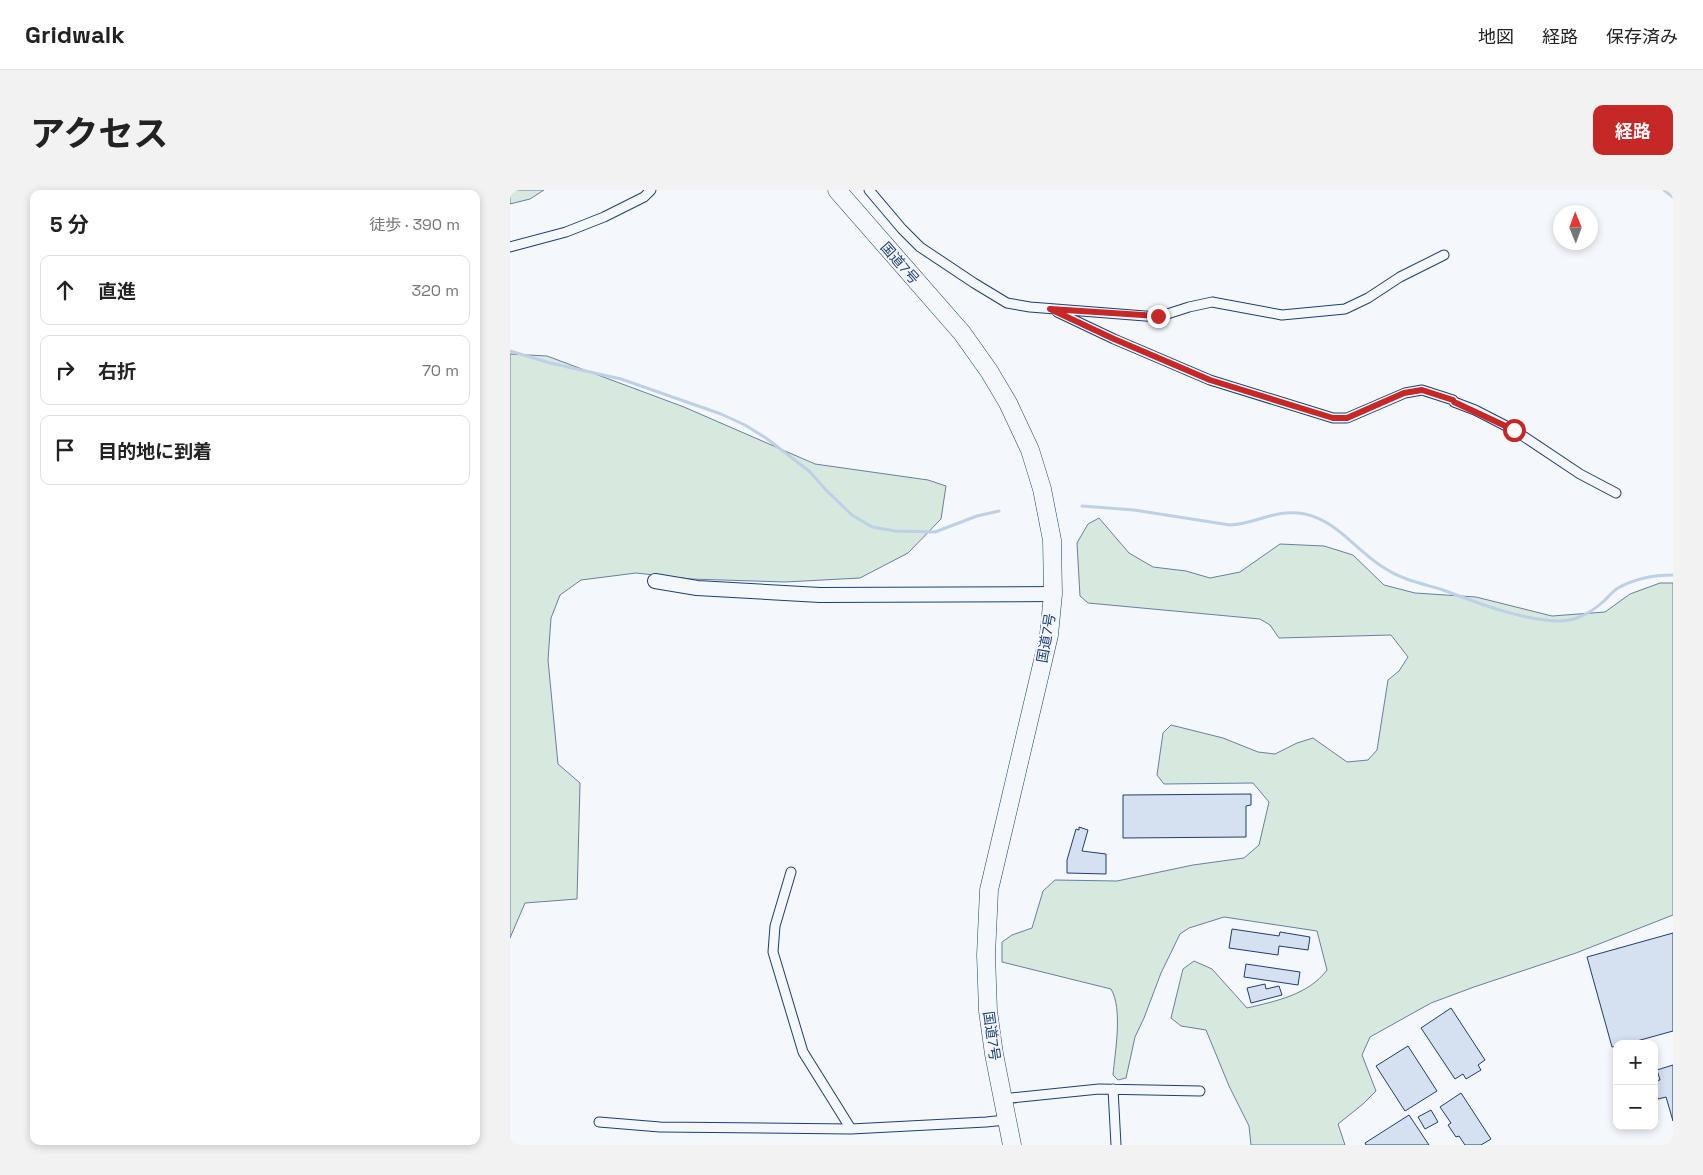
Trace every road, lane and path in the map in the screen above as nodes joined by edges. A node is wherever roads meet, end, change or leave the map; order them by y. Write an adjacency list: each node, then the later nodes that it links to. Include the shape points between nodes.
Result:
1 (651, 190): 4 (street, via 644,197 589,223)
2 (837, 190): 9 (highway, 国道7号, via 962,333 1008,403 1030,450 1042,489 1052,540)
3 (869, 190): 6 (street, via 920,247 974,283 1006,303)
4 (510, 247)
5 (1444, 255): 6 (street, via 1345,309 1282,315 1212,302 1158,316)
6 (1050, 309): 7 (street, via 1210,380 1333,418 1347,418 1404,393 1430,392 1514,430)
7 (1616, 494)
8 (655, 581): 9 (street, via 697,588 820,595)
9 (1053, 594): 13 (highway, 国道7号, via 1049,635 989,890 988,1011)
10 (791, 872): 16 (street, via 775,926 773,952 803,1052)
11 (1112, 1089): 12 (street); 13 (street); 18 (street)
12 (1200, 1091)
13 (1002, 1099): 14 (highway, 国道7号)
14 (1006, 1120): 16 (street); 17 (highway, 国道7号)
15 (599, 1122): 16 (street, via 660,1127)
16 (851, 1129)
17 (1012, 1145)
18 (1116, 1145)

